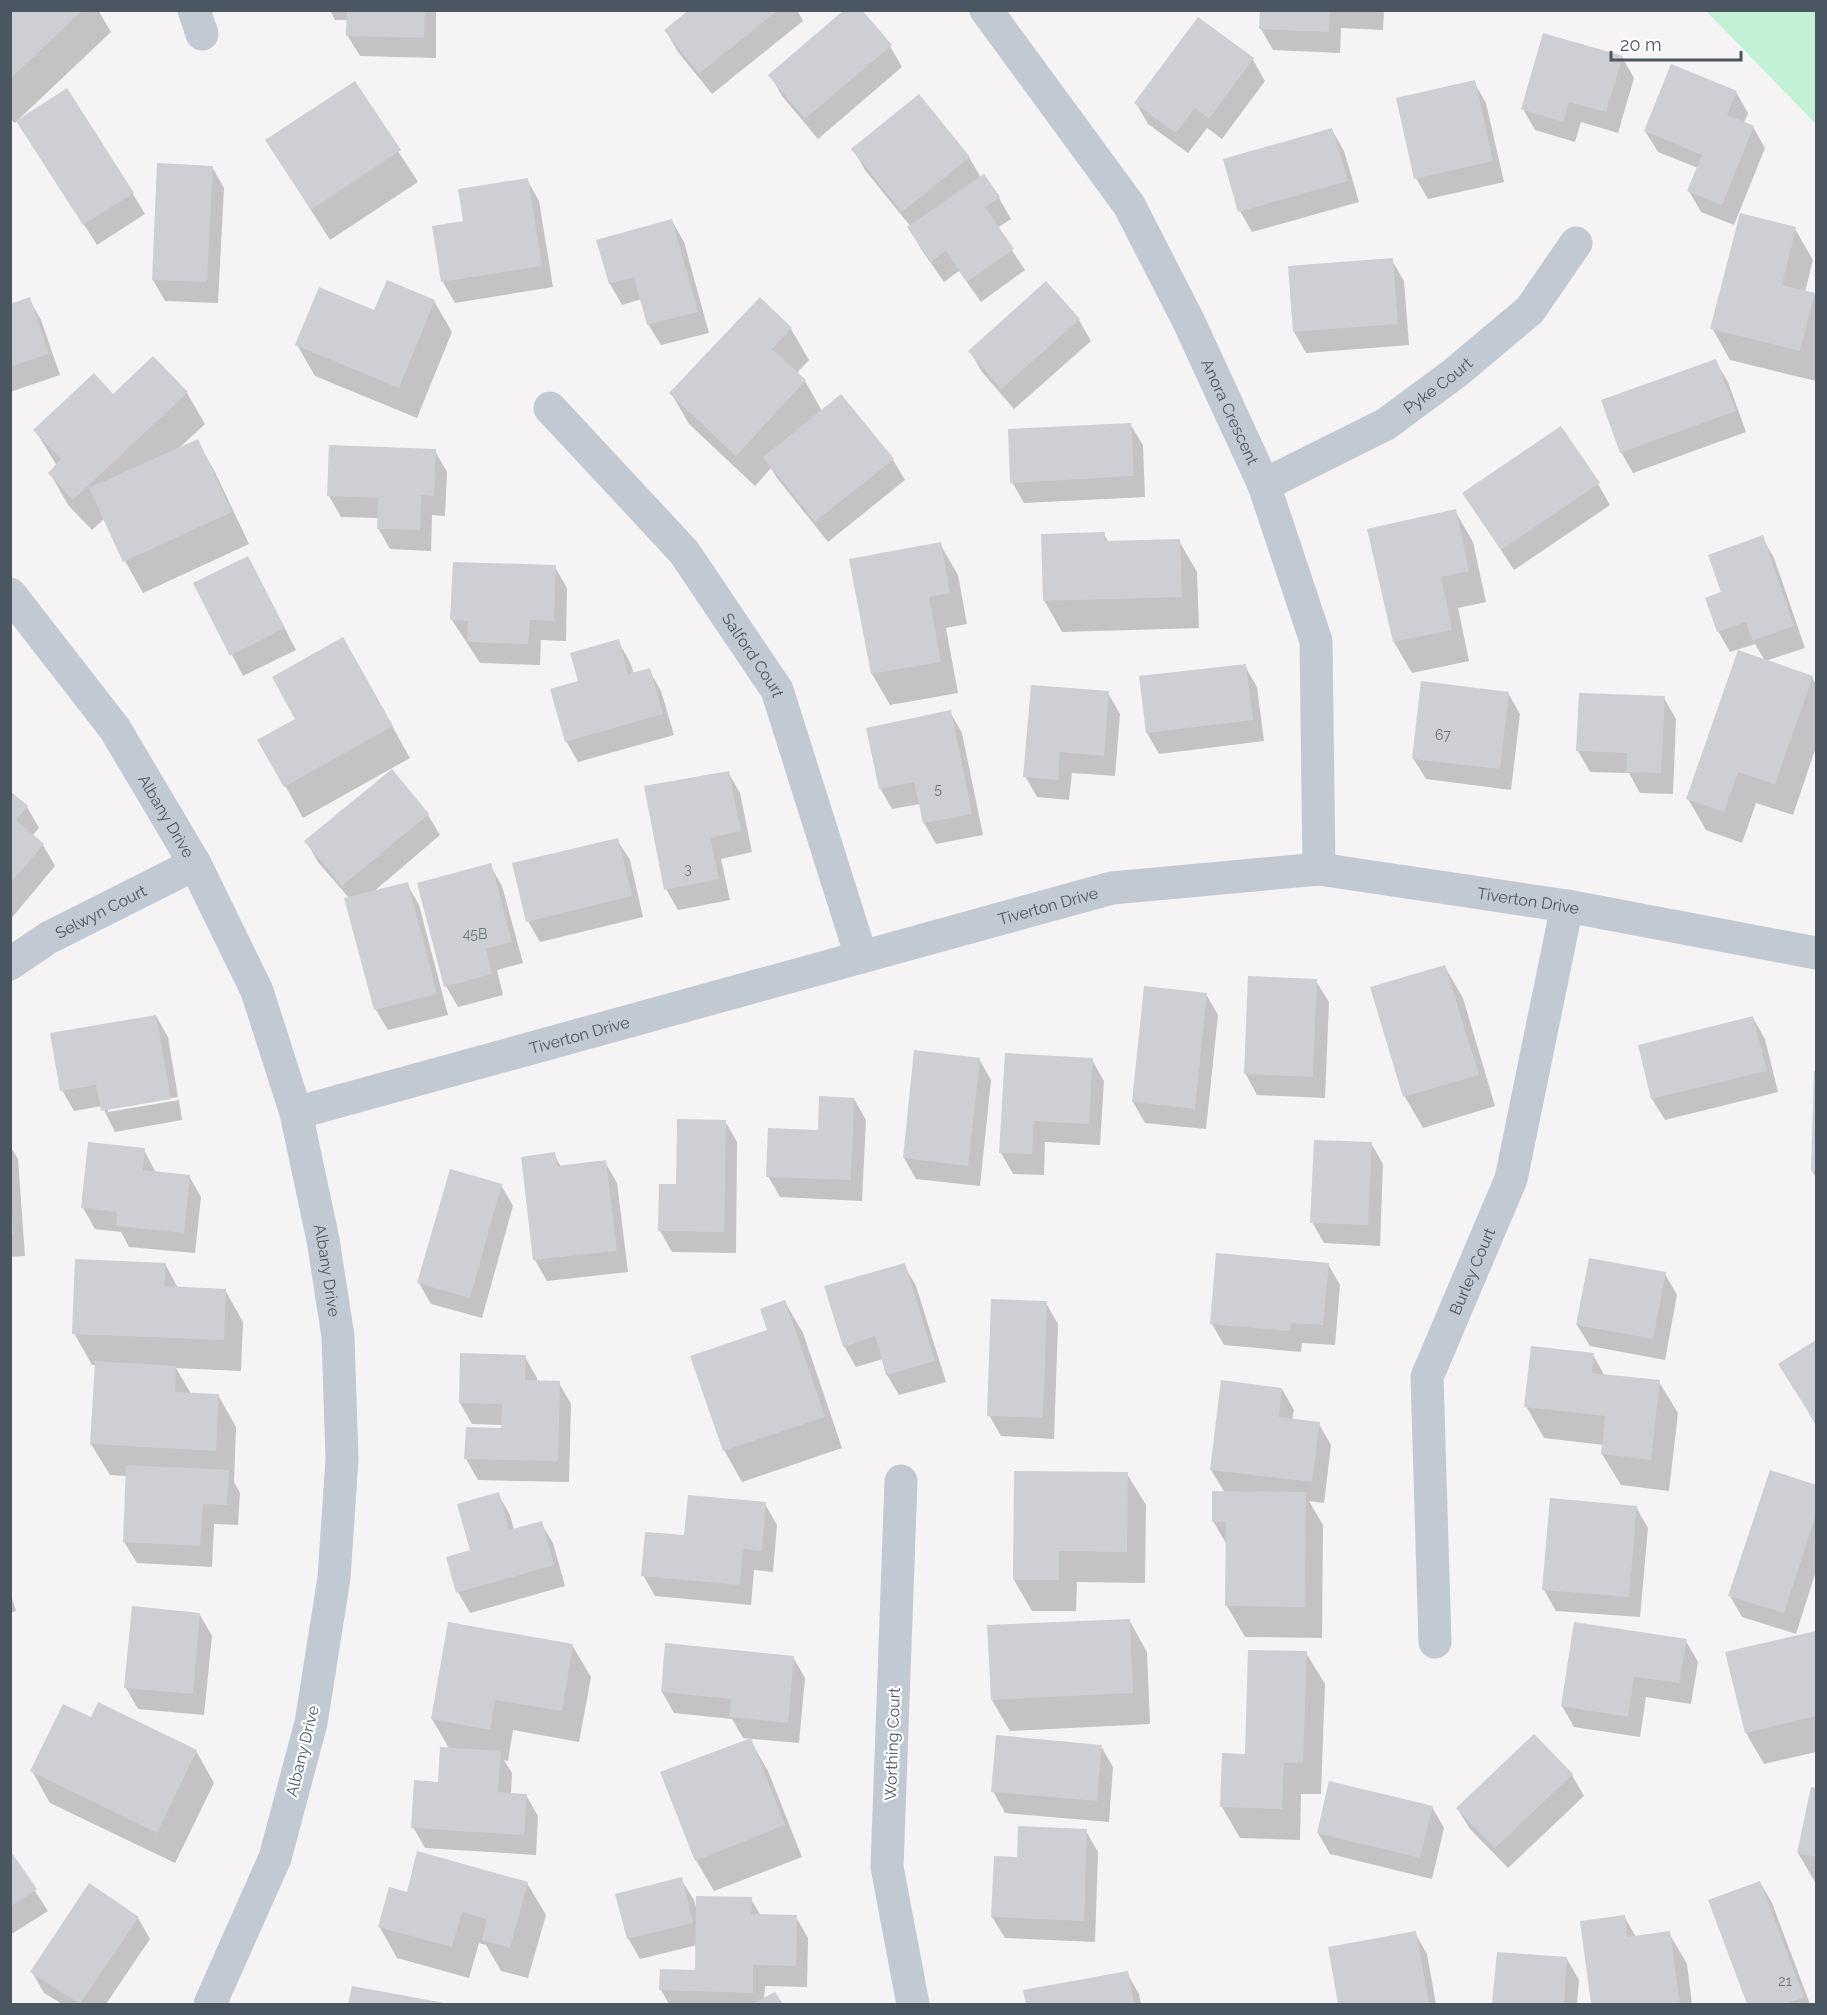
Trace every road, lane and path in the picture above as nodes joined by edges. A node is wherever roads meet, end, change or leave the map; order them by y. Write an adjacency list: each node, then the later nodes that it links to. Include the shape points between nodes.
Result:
1 (997, 14): 4 (street, Anora Crescent, via 1129,205 1188,320)
2 (1576, 243): 4 (street, Pyke Court, via 1530,310 1455,373 1386,424)
3 (550, 408): 10 (street, Salford Court, via 684,552 777,690)
4 (1264, 484): 7 (street, Anora Crescent, via 1316,641)
5 (10, 594): 6 (street, Albany Drive, via 115,729)
6 (195, 864): 11 (street, Selwyn Court, via 48,938); 12 (street, Albany Drive, via 257,991)
7 (1319, 869): 8 (street, Tiverton Drive); 10 (street, Tiverton Drive, via 1112,888)
8 (1567, 906): 9 (street, Tiverton Drive); 14 (street, Burley Court, via 1511,1179 1427,1377)
9 (1816, 953)
10 (861, 956): 12 (street, Tiverton Drive)
11 (10, 964)
12 (296, 1113): 15 (street, Albany Drive, via 324,1240 338,1336 342,1459 334,1578 311,1723 275,1858)
13 (902, 1481): 16 (street, Worthing Court, via 887,1867)
14 (1435, 1642)
15 (210, 2004)
16 (913, 2004)

